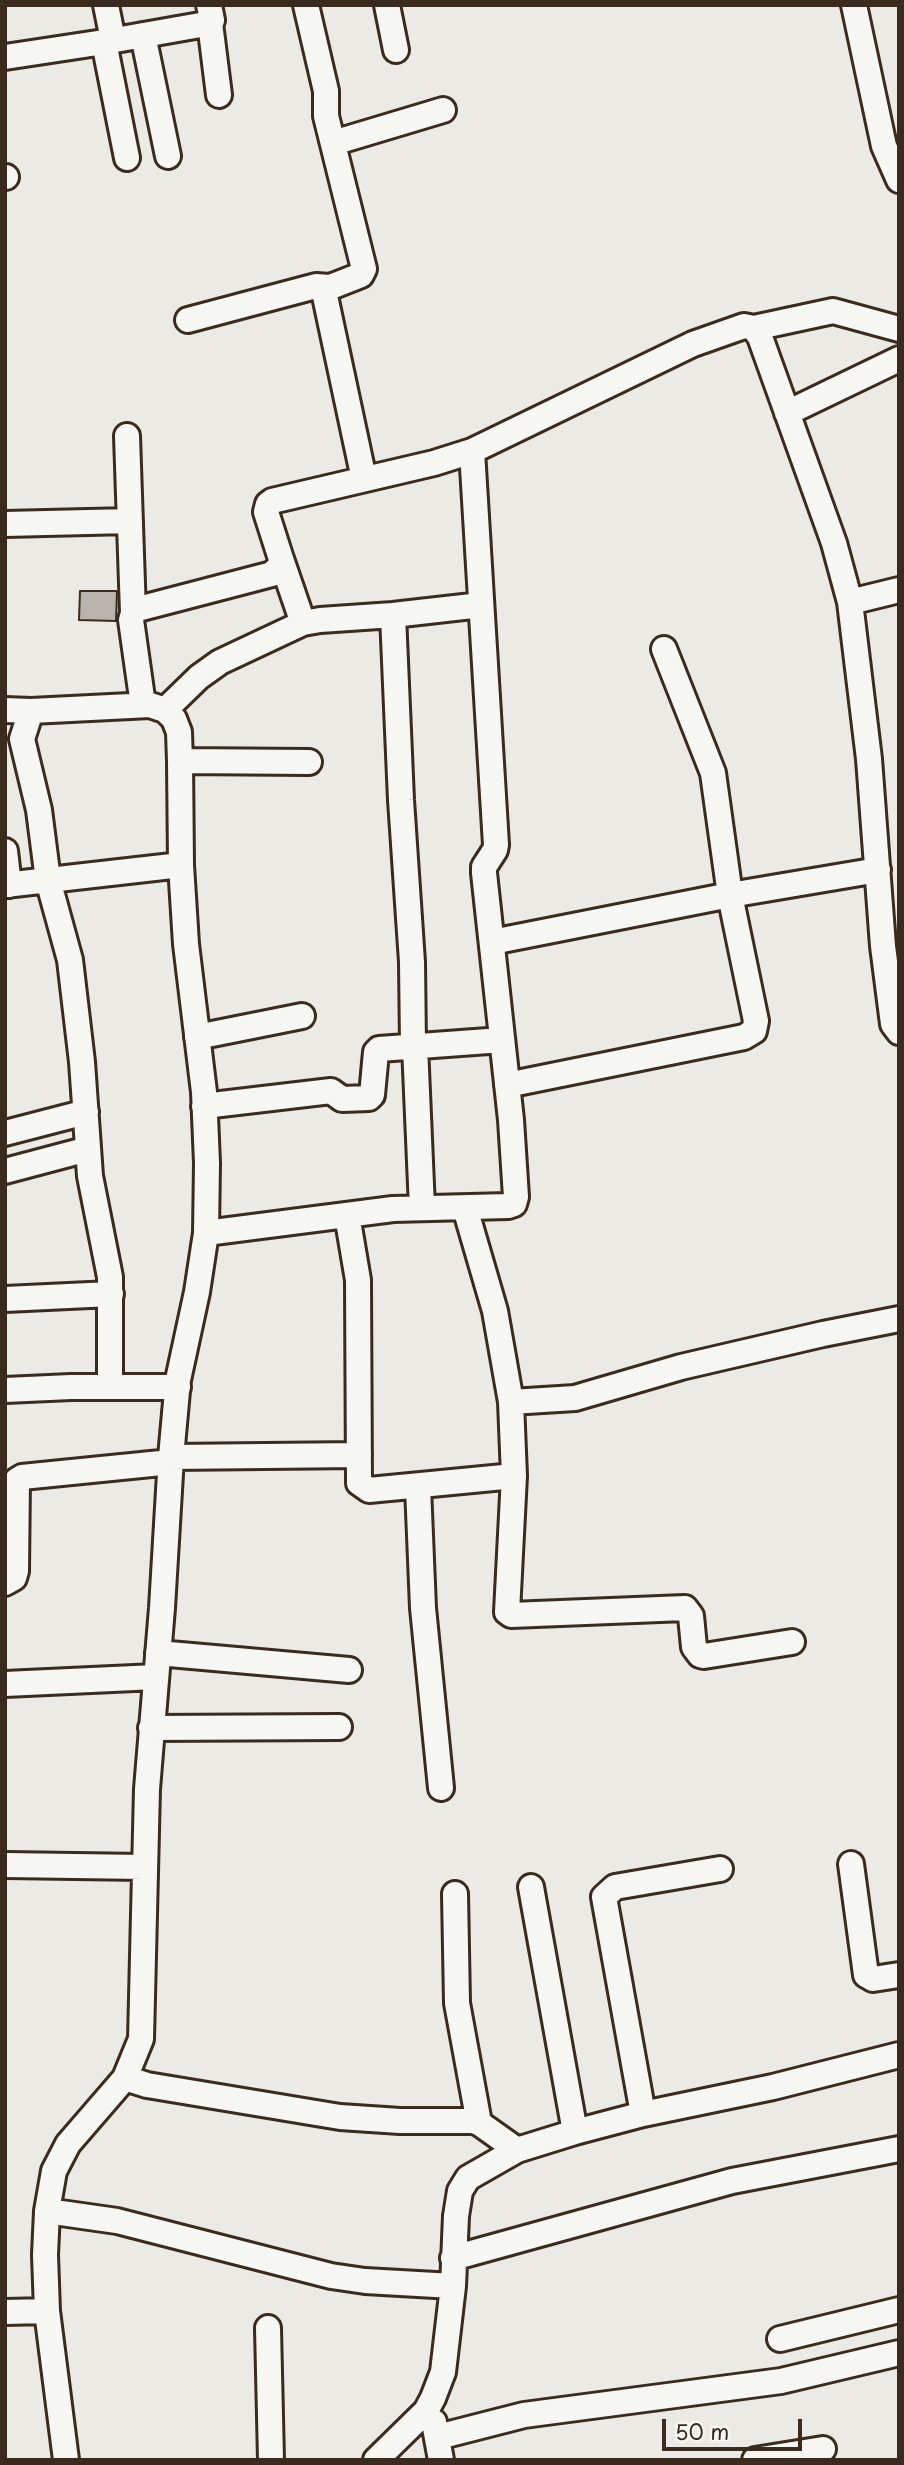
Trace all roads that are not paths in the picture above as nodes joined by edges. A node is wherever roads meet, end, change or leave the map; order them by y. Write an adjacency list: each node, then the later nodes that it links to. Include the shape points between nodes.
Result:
1 (106, 5): 7 (street)
2 (306, 5): 12 (street)
3 (387, 5): 8 (street)
4 (854, 5): 15 (street, via 884,146)
5 (210, 14): 6 (street); 10 (street)
6 (143, 35): 7 (street); 13 (street)
7 (108, 41): 9 (street); 14 (street)
8 (396, 50)
9 (5, 57)
10 (219, 95)
11 (443, 110): 12 (street)
12 (333, 143): 16 (street, via 365,269 361,275)
13 (168, 156)
14 (127, 159)
15 (899, 180)
16 (330, 287): 17 (street, via 316,286); 24 (street, via 325,296)
17 (188, 320)
18 (754, 328): 19 (street, via 833,311); 21 (street); 23 (street, via 744,326 693,344)
19 (899, 329)
20 (899, 359): 21 (street)
21 (786, 414): 29 (street, via 834,543)
22 (127, 436): 25 (street)
23 (472, 451): 24 (street); 30 (street)
24 (364, 479): 27 (street, via 268,504 266,513)
25 (130, 521): 26 (street); 31 (street)
26 (5, 524)
27 (281, 559): 31 (street, via 268,577); 33 (street)
28 (899, 590): 29 (street)
29 (850, 602): 42 (street)
30 (481, 605): 32 (street); 46 (street, via 496,845 484,867)
31 (133, 613): 35 (street)
32 (393, 615): 33 (street); 51 (street)
33 (303, 623): 35 (street, via 220,662)
34 (664, 649): 45 (street, via 713,773)
35 (154, 707): 37 (street); 38 (street, via 174,719)
36 (5, 710): 37 (street)
37 (31, 711): 43 (street, via 22,740 39,810)
38 (180, 761): 39 (street); 41 (street)
39 (309, 762)
40 (5, 851): 44 (street)
41 (181, 865): 43 (street); 49 (street)
42 (877, 870): 45 (street); 48 (street, via 891,1011)
43 (48, 880): 44 (street); 54 (street, via 70,960)
44 (7, 885)
45 (730, 895): 46 (street); 52 (street, via 756,1021 754,1031 744,1037)
46 (492, 942): 50 (street)
47 (302, 1016): 49 (street)
48 (899, 1032)
49 (197, 1037): 53 (street)
50 (502, 1040): 51 (street); 52 (street)
51 (414, 1046): 53 (street, via 377,1050 369,1098 342,1100 331,1091); 58 (street)
52 (507, 1085): 59 (street, via 514,1204)
53 (204, 1106): 61 (street)
54 (86, 1112): 55 (street); 56 (street)
55 (5, 1133)
56 (88, 1149): 57 (street); 62 (street)
57 (5, 1171)
58 (422, 1208): 59 (street); 60 (street)
59 (465, 1208): 68 (street, via 495,1311)
60 (347, 1215): 61 (street); 69 (street, via 358,1280)
61 (206, 1233): 66 (street)
62 (111, 1294): 63 (street); 65 (street)
63 (5, 1299)
64 (899, 1319): 68 (street, via 694,1364 575,1398)
65 (110, 1387): 66 (street); 67 (street)
66 (178, 1387): 70 (street)
67 (5, 1390)
68 (511, 1402): 71 (street)
69 (359, 1455): 70 (street); 72 (street, via 358,1480 365,1489)
70 (171, 1459): 73 (street, via 17,1480 16,1571); 75 (street)
71 (514, 1476): 72 (street); 74 (street, via 506,1609 511,1615 685,1608 700,1655)
72 (418, 1487): 81 (street, via 422,1594)
73 (5, 1583)
74 (792, 1643)
75 (158, 1653): 76 (street); 77 (street)
76 (348, 1670)
77 (156, 1677): 78 (street); 80 (street)
78 (5, 1684)
79 (339, 1727): 80 (street)
80 (151, 1728): 84 (street)
81 (441, 1788)
82 (851, 1864): 88 (street, via 866,1975 873,1979)
83 (5, 1865): 84 (street)
84 (144, 1867): 90 (street, via 141,2039)
85 (720, 1869): 91 (street, via 615,1887 604,1897)
86 (531, 1888): 93 (street)
87 (455, 1894): 92 (street, via 457,2003)
88 (899, 1975)
89 (899, 2055): 91 (street)
90 (125, 2078): 92 (street, via 367,2120); 96 (street, via 68,2144 54,2171)
91 (643, 2115): 93 (street)
92 (479, 2123): 95 (street)
93 (575, 2132): 95 (street)
94 (899, 2149): 97 (street, via 732,2181)
95 (517, 2150): 97 (street, via 480,2169 463,2184)
96 (47, 2211): 98 (street, via 117,2221 331,2276); 100 (street)
97 (453, 2258): 98 (street)
98 (453, 2286): 105 (street, via 443,2372)
99 (899, 2310): 103 (street)
100 (47, 2311): 101 (street); 108 (street)
101 (5, 2312)
102 (268, 2328): 109 (street)
103 (780, 2339)
104 (899, 2353): 106 (street, via 780,2381 524,2416)
105 (430, 2404): 106 (street); 110 (street)
106 (439, 2448)
107 (823, 2449): 111 (street)
108 (66, 2460)
109 (271, 2460)
110 (376, 2460)
111 (755, 2460)

